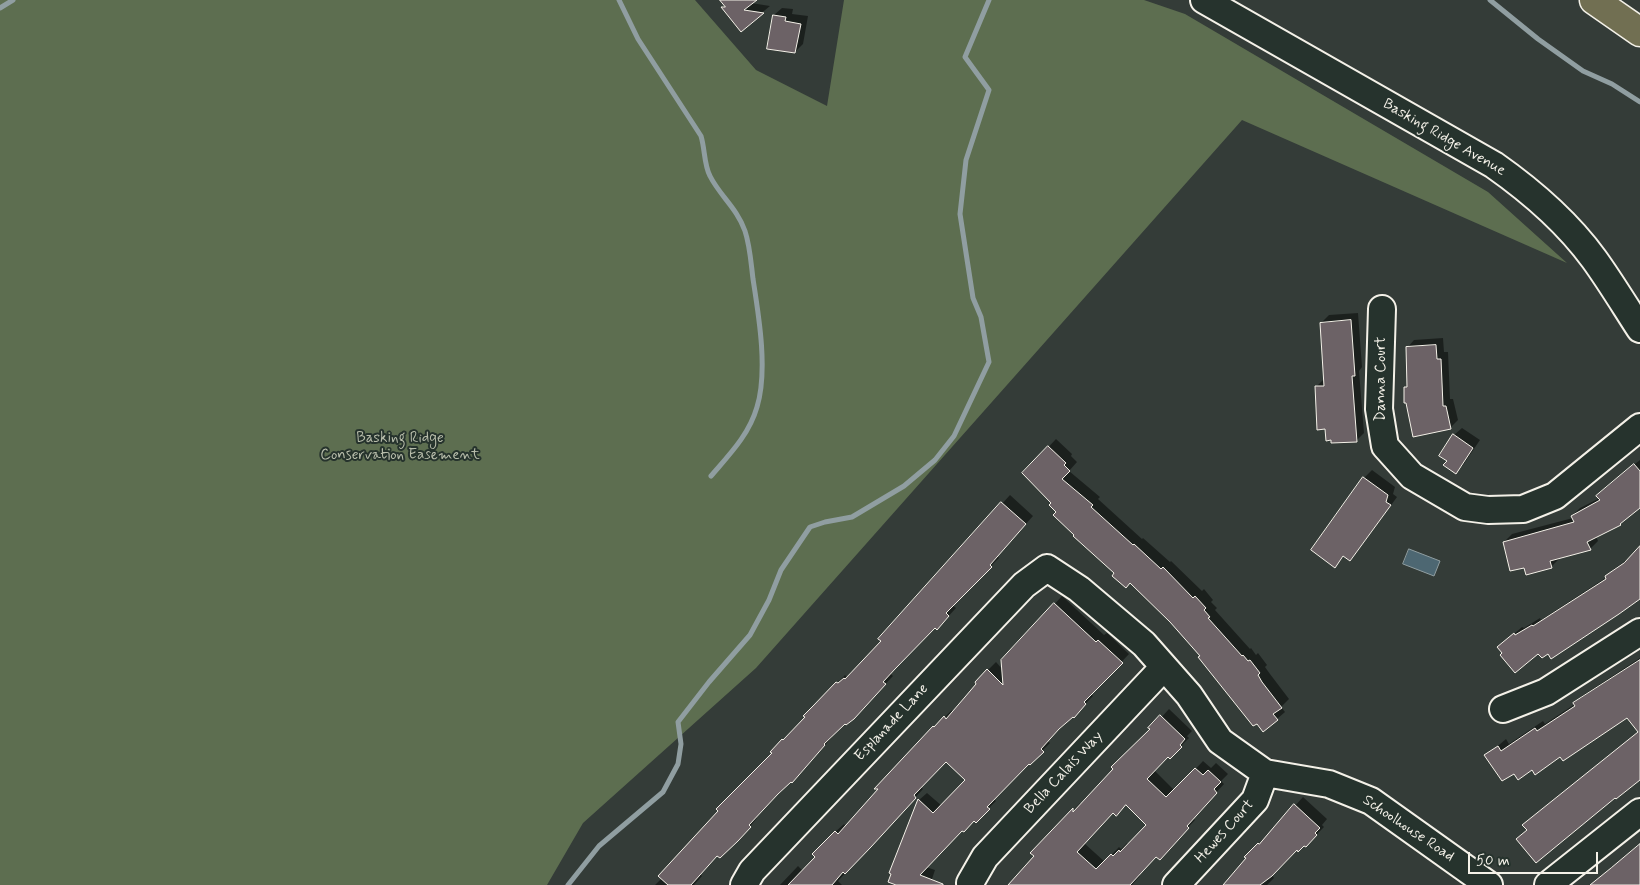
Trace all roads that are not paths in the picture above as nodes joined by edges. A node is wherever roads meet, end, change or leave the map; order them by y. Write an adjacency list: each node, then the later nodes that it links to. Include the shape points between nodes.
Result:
1 (1204, 0): 5 (street, Basking Ridge Avenue, via 1494,165 1524,187 1562,221 1593,258)
2 (1594, 0): 3 (highway)
3 (1640, 32)
4 (1382, 309): 6 (street, Danna Court, via 1379,409 1385,446 1412,476 1465,506 1488,510 1522,509 1555,496)
5 (1640, 329)
6 (1640, 427)
7 (1047, 568): 9 (street, Schoolhouse Road, via 1079,589 1137,638); 14 (street, Esplanade Lane, via 1024,585 752,871)
8 (1640, 632): 10 (street, via 1546,692)
9 (1164, 667): 11 (street, Schoolhouse Road, via 1189,695 1220,741); 13 (street, Bella Calais Way, via 985,857)
10 (1503, 709)
11 (1265, 773): 15 (street, Hewes Court, via 1255,800); 16 (street, Schoolhouse Road, via 1330,784 1370,802)
12 (1640, 812): 17 (street)
13 (970, 883)
14 (744, 885)
15 (1176, 885)
16 (1489, 885)
17 (1548, 885)

